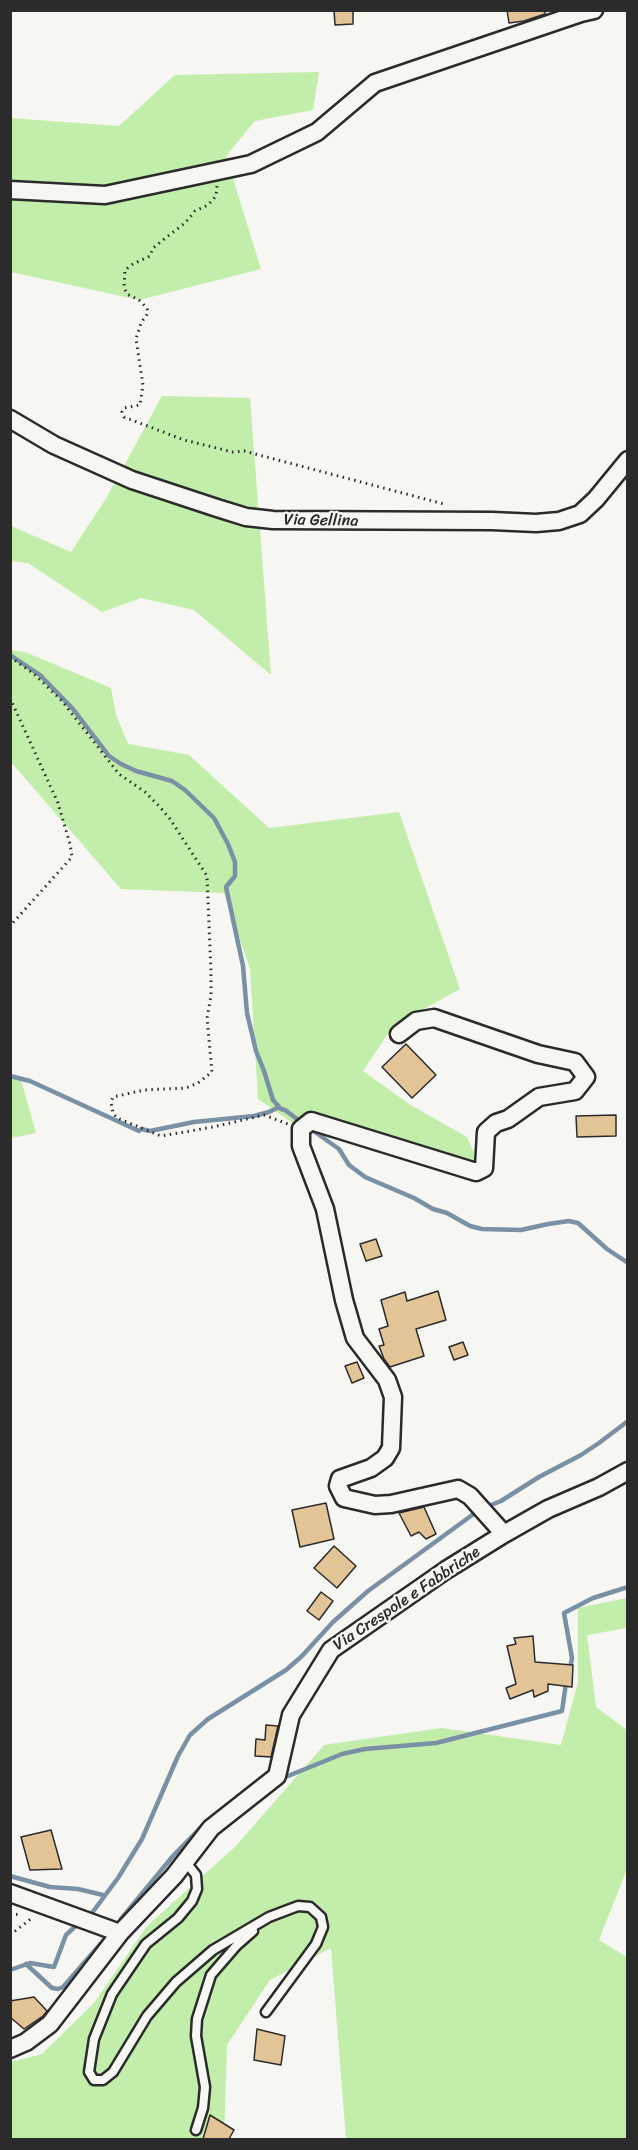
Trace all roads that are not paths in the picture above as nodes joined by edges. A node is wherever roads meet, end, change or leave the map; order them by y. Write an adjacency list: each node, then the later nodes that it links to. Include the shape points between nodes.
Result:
1 (594, 10): 2 (street, via 375,83 317,132 251,164 105,195)
2 (10, 190)
3 (10, 419): 4 (street, Via Gellina, via 54,445 132,480 217,508 273,520 559,521 580,514)
4 (627, 460)
5 (399, 1034): 7 (street, via 416,1021 434,1018 538,1054 575,1062 586,1077 575,1091 539,1097 486,1132 484,1167 476,1172 311,1121 301,1129 301,1146 325,1209 356,1338 387,1380 393,1397 391,1448 385,1458 371,1468 340,1479 338,1486 344,1498 375,1504 463,1491)
6 (627, 1471): 7 (street, Via Crespole e Fabbriche)
7 (500, 1530): 8 (street, Via Crespole e Fabbriche, via 331,1650 291,1715 277,1776 211,1828)
8 (185, 1861): 10 (lane, via 196,1875 197,1890 178,1918 146,1944 112,1994 94,2039 89,2072 94,2080 103,2080 114,2072 147,2016 176,1983 213,1950); 11 (street, Via Crespole e Fabbriche)
9 (10, 1893): 11 (street)
10 (269, 1917): 12 (lane, via 298,1906 310,1907 321,1917 323,1927 316,1944); 14 (lane, via 211,1975 197,2019 205,2087)
11 (120, 1934): 13 (street, Via Crespole e Fabbriche, via 59,2015 38,2034)
12 (266, 2012)
13 (10, 2049)
14 (196, 2130)

